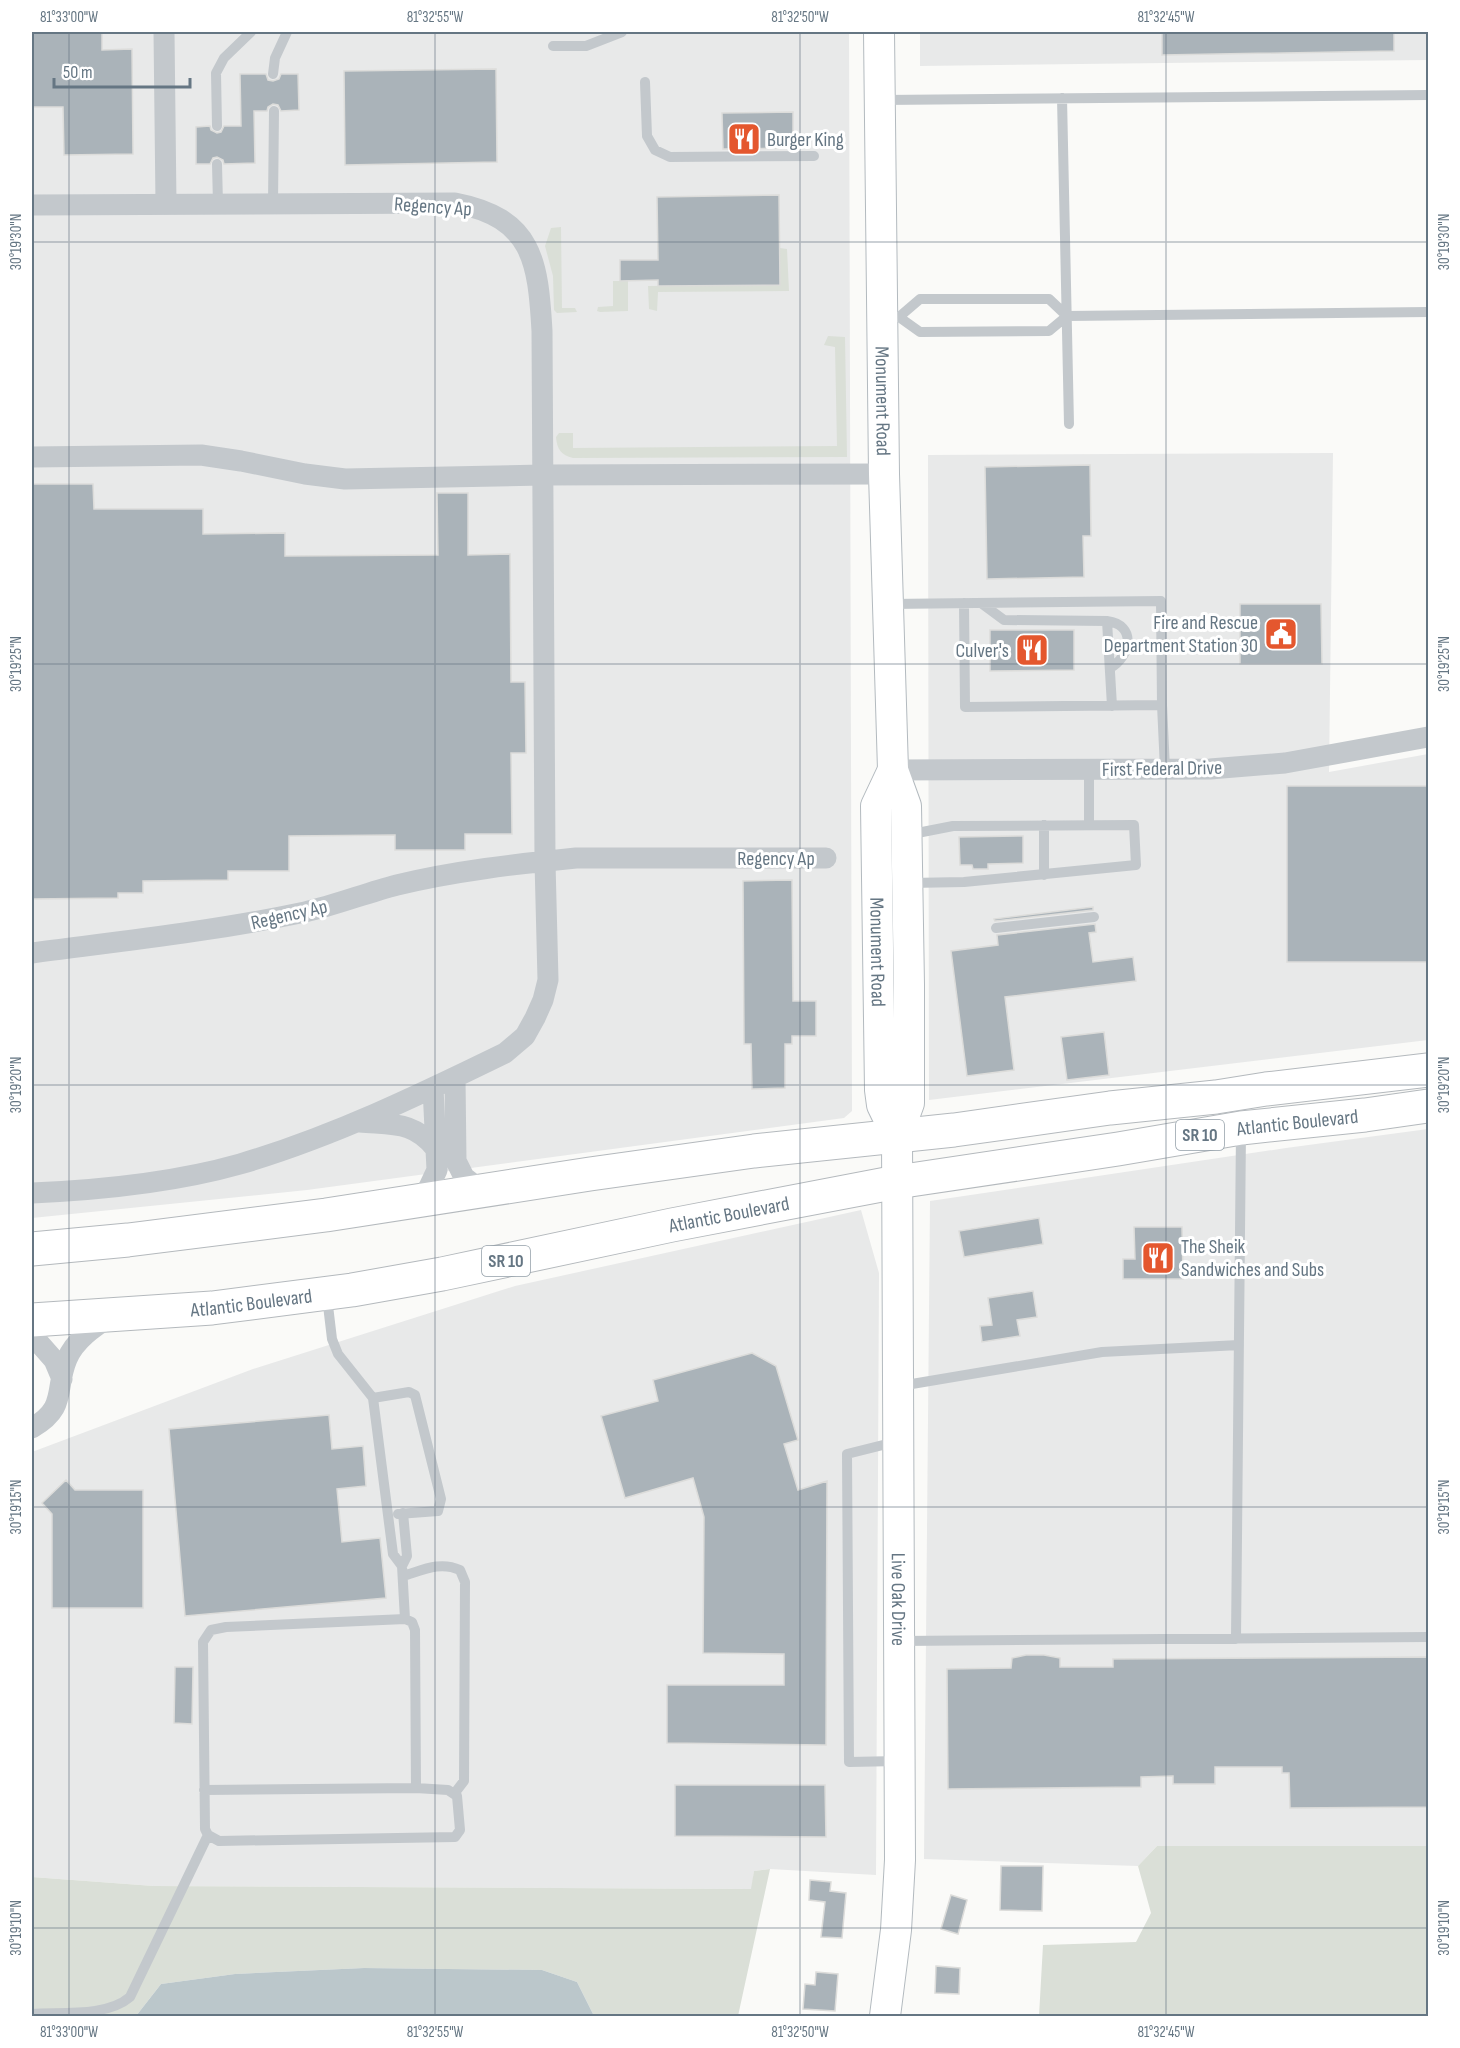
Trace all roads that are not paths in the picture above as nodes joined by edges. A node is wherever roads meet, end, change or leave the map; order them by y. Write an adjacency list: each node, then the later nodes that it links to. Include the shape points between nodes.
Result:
1 (164, 32): 16 (street)
2 (251, 32): 13 (lane, via 224,58 216,73)
3 (287, 32): 7 (lane, via 275,58)
4 (622, 32): 6 (lane, via 586,46)
5 (879, 32): 11 (main road, Monument Road)
6 (553, 46)
7 (273, 74)
8 (645, 82): 14 (lane, via 647,136 655,150 670,157)
9 (1428, 95): 10 (lane)
10 (1062, 98): 11 (lane); 21 (lane)
11 (880, 100): 22 (main road, Monument Road)
12 (274, 111): 18 (lane)
13 (217, 126)
14 (814, 156)
15 (217, 164): 17 (lane)
16 (166, 204): 17 (street, Regency Ap); 19 (street, Regency Ap)
17 (218, 204): 18 (street, Regency Ap)
18 (273, 204): 25 (street, Regency Ap, via 455,203 495,215 515,229 530,252 541,304)
19 (32, 205)
20 (1428, 312): 21 (lane)
21 (1067, 316): 22 (lane, via 1049,331 932,332 920,332); 22 (lane, via 1049,299 920,299); 23 (lane)
22 (891, 317): 26 (main road, Monument Road)
23 (1069, 424)
24 (32, 457): 25 (street, via 201,455 345,479)
25 (543, 474): 26 (street); 42 (street, Regency Ap)
26 (884, 474): 29 (main road, Monument Road)
27 (964, 603): 28 (lane); 29 (lane); 33 (lane, via 965,707)
28 (981, 603): 30 (lane, via 1004,620); 32 (lane, via 1161,601)
29 (888, 604): 37 (main road, Monument Road)
30 (1107, 621): 31 (lane); 31 (lane, via 1118,623 1126,632 1127,650 1120,663)
31 (1110, 668): 33 (lane)
32 (1162, 705): 33 (lane); 36 (lane)
33 (1112, 706)
34 (1428, 737): 36 (street, First Federal Drive, via 1285,763)
35 (1089, 769): 36 (street, First Federal Drive); 37 (street, First Federal Drive); 39 (lane)
36 (1164, 769)
37 (892, 770): 40 (main road, Monument Road, via 906,806); 54 (main road, Monument Road, via 876,806 880,1090 882,1105)
38 (1044, 825): 39 (lane); 40 (lane, via 953,826); 43 (lane)
39 (1089, 825): 43 (lane, via 1134,825 1136,866)
40 (906, 835): 44 (main road, Monument Road)
41 (826, 858): 42 (street, Regency Ap)
42 (545, 861): 47 (street, Regency Ap, via 396,885 309,911 235,926); 49 (street, Regency Ap, via 548,980 536,1018 525,1036 506,1053)
43 (1044, 875): 44 (lane)
44 (907, 883): 54 (main road, Monument Road, via 909,1103)
45 (1094, 917): 46 (lane)
46 (996, 928)
47 (32, 953)
48 (1428, 1070): 54 (highway, Atlantic Boulevard / SR 10)
49 (455, 1078): 50 (street, Regency Ap); 57 (street, via 456,1161 464,1177)
50 (432, 1088): 52 (street, Regency Ap); 55 (street)
51 (1428, 1106): 53 (highway, Atlantic Boulevard / SR 10)
52 (357, 1122): 55 (street, via 415,1129); 58 (street, Regency Ap, via 237,1164 137,1184)
53 (1241, 1128): 56 (highway, Atlantic Boulevard / SR 10); 65 (lane)
54 (897, 1136): 56 (main road, Monument Road); 57 (highway, Atlantic Boulevard / SR 10, via 721,1156)
55 (436, 1149): 59 (street, via 437,1170)
56 (897, 1182): 61 (highway, Atlantic Boulevard / SR 10, via 442,1274); 67 (main road, Live Oak Drive)
57 (482, 1191): 59 (highway, Atlantic Boulevard / SR 10)
58 (32, 1193)
59 (420, 1202): 60 (highway, Atlantic Boulevard / SR 10, via 128,1240)
60 (32, 1248)
61 (326, 1293): 62 (highway, Atlantic Boulevard / SR 10); 68 (lane, via 332,1339 338,1353)
62 (112, 1316): 63 (highway, Atlantic Boulevard / SR 10); 66 (street, via 73,1348)
63 (32, 1320)
64 (32, 1335): 66 (street, via 49,1353)
65 (1239, 1345): 67 (lane, via 1102,1352); 76 (lane)
66 (62, 1379): 69 (street, via 54,1407)
67 (898, 1387): 70 (main road, Live Oak Drive)
68 (373, 1398): 71 (lane, via 409,1392 415,1395 441,1506 438,1511); 72 (lane)
69 (32, 1428)
70 (898, 1441): 77 (main road, Live Oak Drive); 78 (lane, via 847,1454 847,1466 849,1762)
71 (403, 1513): 72 (lane); 73 (lane, via 407,1556)
72 (388, 1514): 73 (lane, via 393,1554)
73 (403, 1571): 74 (lane); 81 (lane, via 448,1565 460,1570 465,1582 464,1781)
74 (405, 1619): 79 (lane, via 412,1622 415,1630); 80 (lane, via 211,1630 203,1642)
75 (1428, 1637): 76 (lane)
76 (1236, 1638): 77 (lane)
77 (899, 1641): 78 (main road, Live Oak Drive)
78 (900, 1761): 84 (main road, Live Oak Drive, via 899,1881)
79 (416, 1788): 80 (lane); 81 (lane, via 448,1790)
80 (204, 1790): 82 (lane)
81 (454, 1794): 82 (lane, via 460,1830 455,1837 219,1841)
82 (208, 1835): 83 (lane, via 130,1997 108,2009)
83 (32, 2014)
84 (885, 2016)

